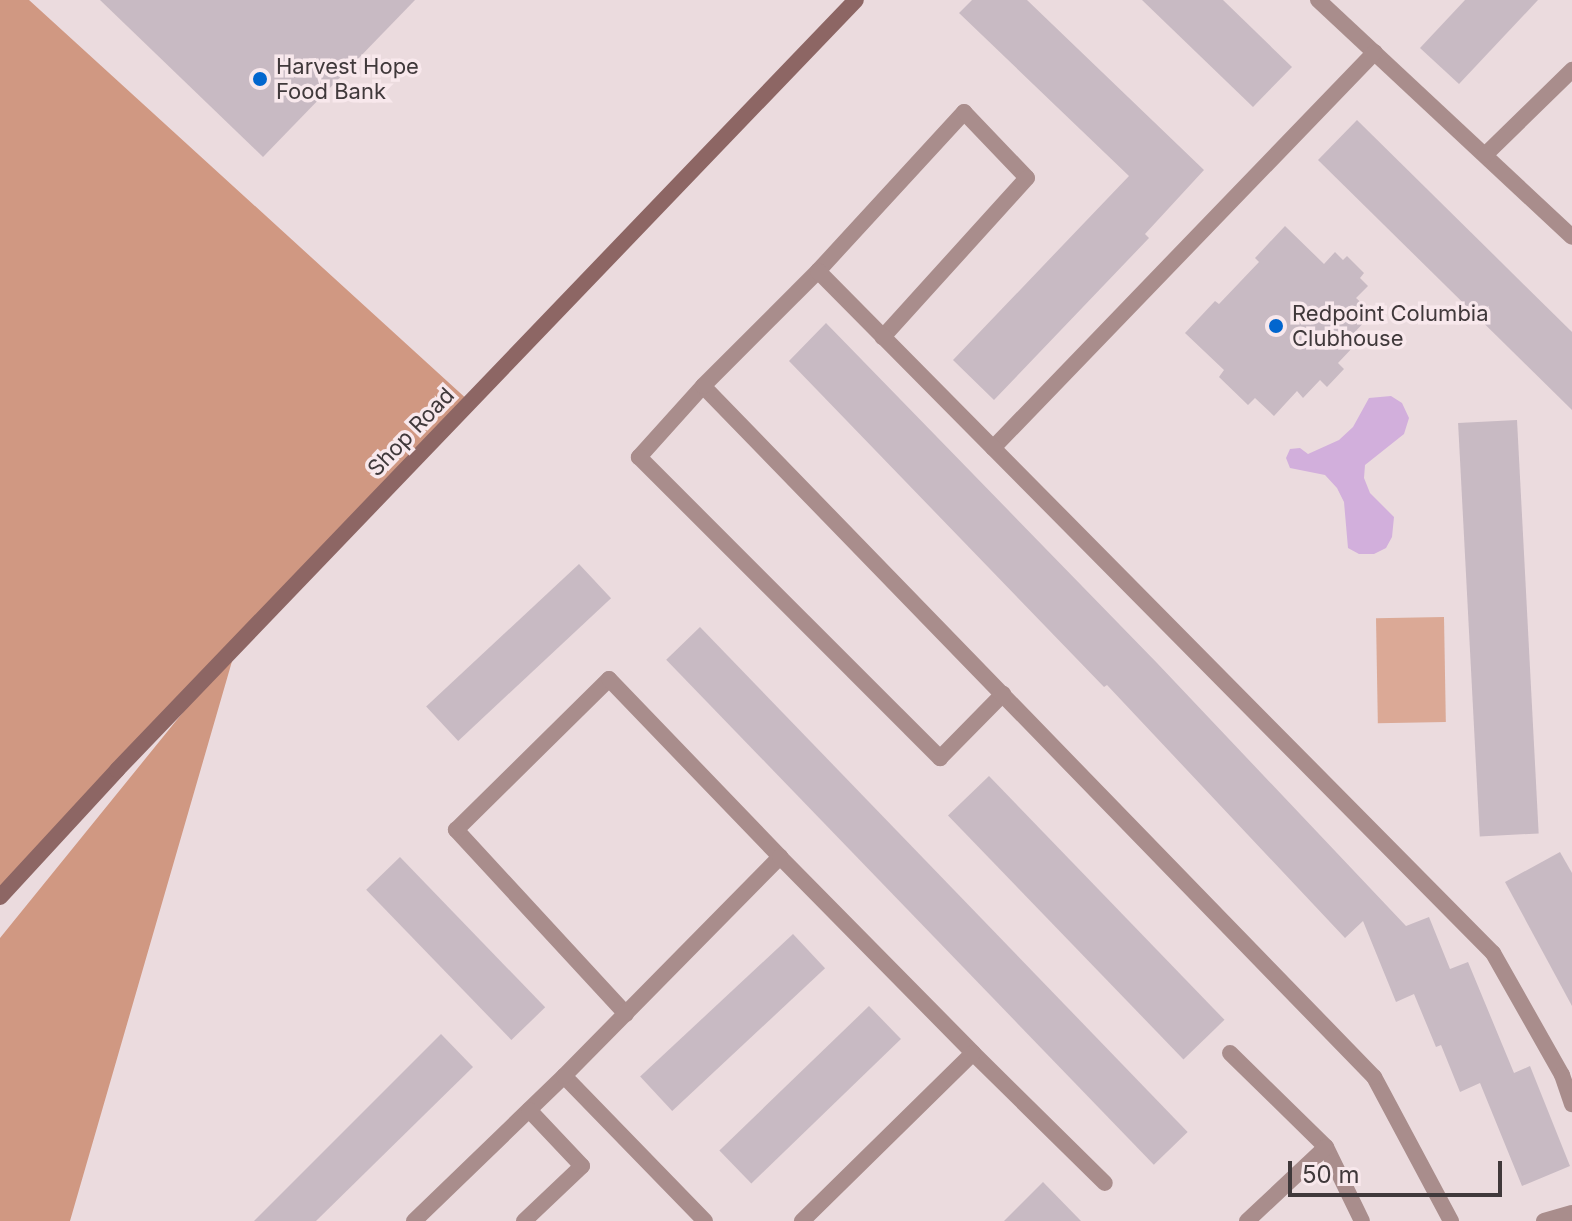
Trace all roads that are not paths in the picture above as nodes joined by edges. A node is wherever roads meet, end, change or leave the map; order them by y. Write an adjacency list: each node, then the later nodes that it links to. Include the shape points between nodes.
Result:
1 (856, 0): 13 (street, Shop Road)
2 (1318, 0): 3 (street)
3 (1375, 52): 5 (street); 10 (street)
4 (1572, 70): 5 (street)
5 (1485, 155): 6 (street)
6 (1572, 237)
7 (818, 271): 8 (street); 8 (street, via 964,112 1027,178); 9 (street)
8 (883, 337): 10 (street)
9 (703, 386): 11 (street); 11 (street, via 639,457 940,758)
10 (993, 448): 18 (street, via 1493,953 1562,1075)
11 (1003, 694): 29 (street, via 1374,1077)
12 (780, 857): 14 (street); 14 (street, via 609,679 456,830); 15 (street)
13 (0, 897)
14 (626, 1014): 17 (street)
15 (973, 1053): 21 (street); 26 (street)
16 (1230, 1053): 20 (street)
17 (564, 1076): 19 (street); 25 (street)
18 (1572, 1104)
19 (529, 1110): 23 (street); 24 (street, via 582,1166)
20 (1326, 1147): 27 (street); 28 (street)
21 (1105, 1183)
22 (1572, 1213): 30 (street)
23 (414, 1221)
24 (524, 1221)
25 (705, 1221)
26 (802, 1221)
27 (1247, 1221)
28 (1362, 1221)
29 (1451, 1221)
30 (1544, 1221)

